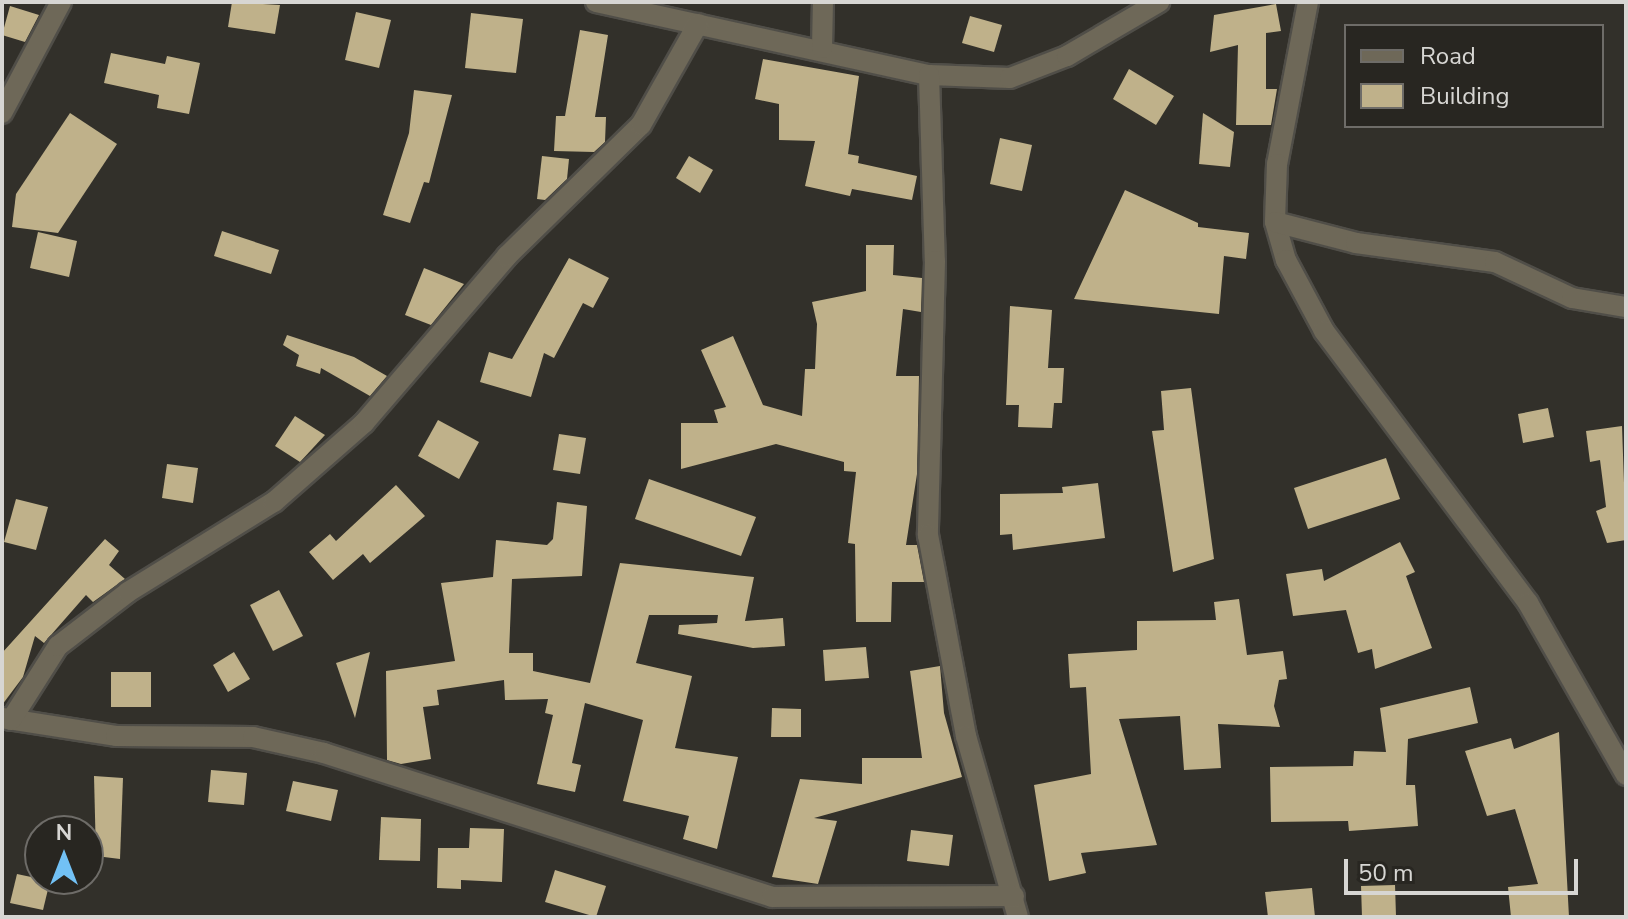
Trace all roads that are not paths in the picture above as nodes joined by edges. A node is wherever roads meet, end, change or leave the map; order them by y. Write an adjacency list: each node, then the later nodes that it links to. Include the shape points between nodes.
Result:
1 (61, 2): 9 (street)
2 (596, 2): 6 (street)
3 (823, 2): 7 (street)
4 (1159, 2): 8 (street, via 1067,56 1010,78)
5 (1308, 2): 10 (street, via 1277,164)
6 (698, 24): 7 (street); 12 (street, via 641,125 507,256 364,423 274,502 128,592 58,646)
7 (822, 48): 8 (street)
8 (929, 75): 14 (street, via 935,261 928,535 966,736)
9 (2, 113)
10 (1275, 222): 11 (street, via 1356,243 1495,262 1572,298); 13 (street, via 1286,260 1324,331 1528,603)
11 (1626, 307)
12 (6, 719): 14 (street, via 116,736 253,737 324,753 772,897)
13 (1626, 775)
14 (1016, 907)

